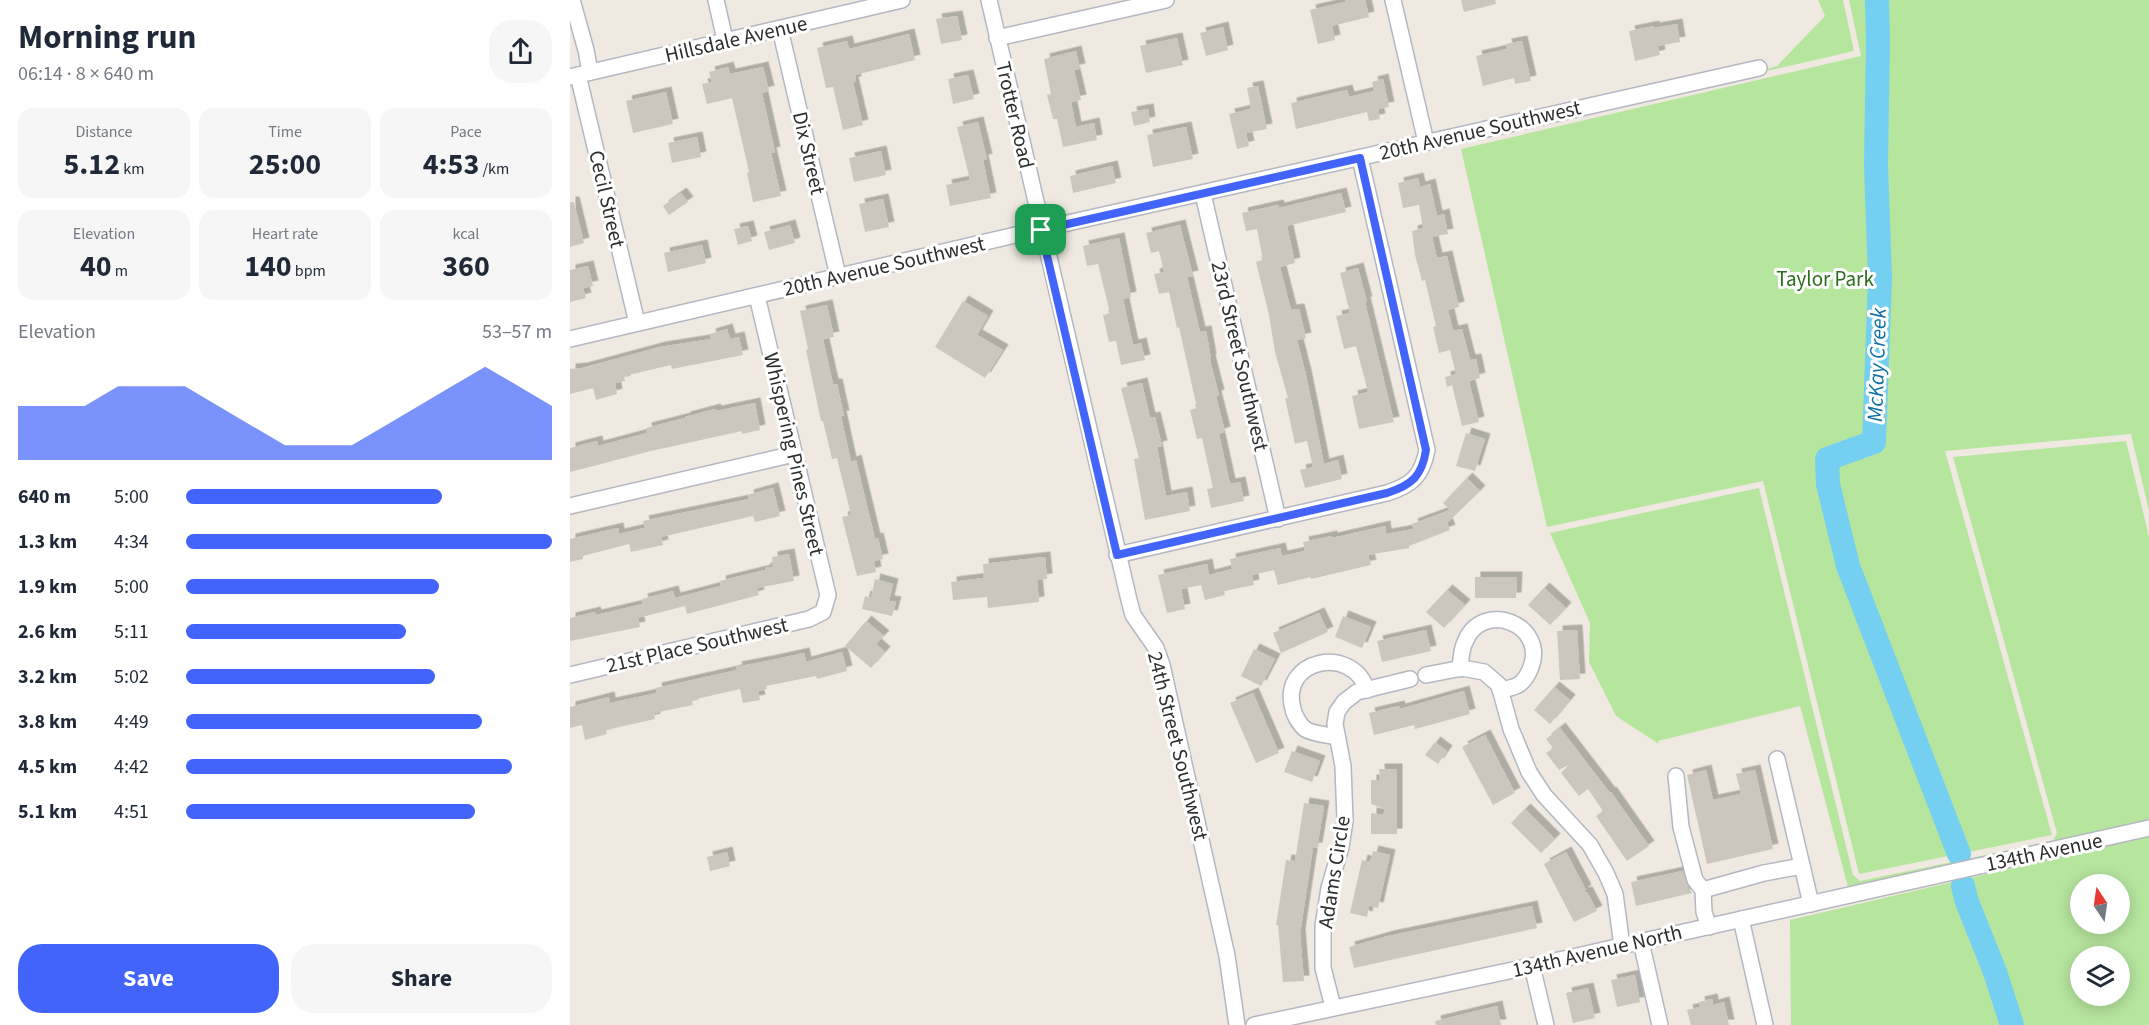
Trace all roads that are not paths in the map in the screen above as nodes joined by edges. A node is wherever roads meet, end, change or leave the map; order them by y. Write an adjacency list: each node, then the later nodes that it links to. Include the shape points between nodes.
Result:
1 (572, 0): 12 (street, Cecil Street, via 586,50)
2 (716, 0): 10 (street)
3 (902, 0): 7 (street, Hillsdale Avenue)
4 (989, 0): 9 (street, Trotter Road)
5 (1166, 0): 9 (street)
6 (1393, 0): 13 (street)
7 (862, 5): 8 (street, Hillsdale Avenue)
8 (780, 29): 10 (street, Hillsdale Avenue); 17 (street, Dix Street)
9 (997, 38): 16 (street, Trotter Road)
10 (725, 40): 12 (street, Hillsdale Avenue)
11 (1759, 68): 13 (street, 20th Avenue Southwest)
12 (579, 75): 19 (street, Cecil Street)
13 (1426, 142): 14 (street, 20th Avenue Southwest)
14 (1360, 158): 15 (street, 20th Avenue Southwest); 23 (street, via 1426,450 1423,467 1399,489)
15 (1203, 194): 16 (street, 20th Avenue Southwest); 23 (street, 23rd Street Southwest)
16 (1041, 230): 17 (street, 20th Avenue Southwest); 24 (street, 24th Street Southwest)
17 (838, 276): 18 (street, 20th Avenue Southwest)
18 (757, 296): 19 (street, 20th Avenue Southwest); 21 (street, Whispering Pines Street)
19 (637, 323): 20 (street, 20th Avenue Southwest)
20 (570, 339)
21 (794, 454): 22 (street); 25 (street, Whispering Pines Street, via 828,595)
22 (570, 506)
23 (1278, 519): 24 (street)
24 (1117, 555): 46 (street, 24th Street Southwest, via 1133,615 1156,648 1162,665 1225,946)
25 (823, 612): 27 (street, 21st Place Southwest, via 809,619)
26 (1460, 669): 28 (street); 31 (street, via 1484,672); 31 (street, via 1464,642 1472,629 1484,621 1512,622 1529,637 1533,663 1518,686)
27 (570, 675)
28 (1426, 675)
29 (1410, 679): 30 (street, Adams Circle)
30 (1366, 690): 32 (street, Adams Circle, via 1357,692 1337,712); 32 (street, via 1363,678 1335,662 1309,667 1297,676 1292,685 1294,713 1305,729)
31 (1500, 690): 43 (street, via 1529,772 1544,795 1590,845 1606,873 1615,894)
32 (1337, 737): 45 (street, Adams Circle, via 1343,766 1345,821 1323,926 1323,968)
33 (1777, 759): 36 (street)
34 (1676, 776): 38 (street, via 1681,827 1695,880)
35 (2149, 828): 37 (street, 134th Avenue)
36 (1802, 866): 38 (street); 39 (street)
37 (1938, 875): 39 (street, 134th Avenue North)
38 (1703, 890): 41 (street)
39 (1811, 903): 40 (street, 134th Avenue North)
40 (1742, 919): 41 (street, 134th Avenue North); 50 (street)
41 (1708, 927): 42 (street, 134th Avenue North)
42 (1641, 942): 43 (street, 134th Avenue North); 49 (street)
43 (1622, 946): 44 (street, 134th Avenue North)
44 (1532, 966): 45 (street, 134th Avenue North); 48 (street)
45 (1333, 1007): 47 (street, 134th Avenue North)
46 (1237, 1025)
47 (1254, 1025)
48 (1546, 1025)
49 (1660, 1025)
50 (1765, 1025)

